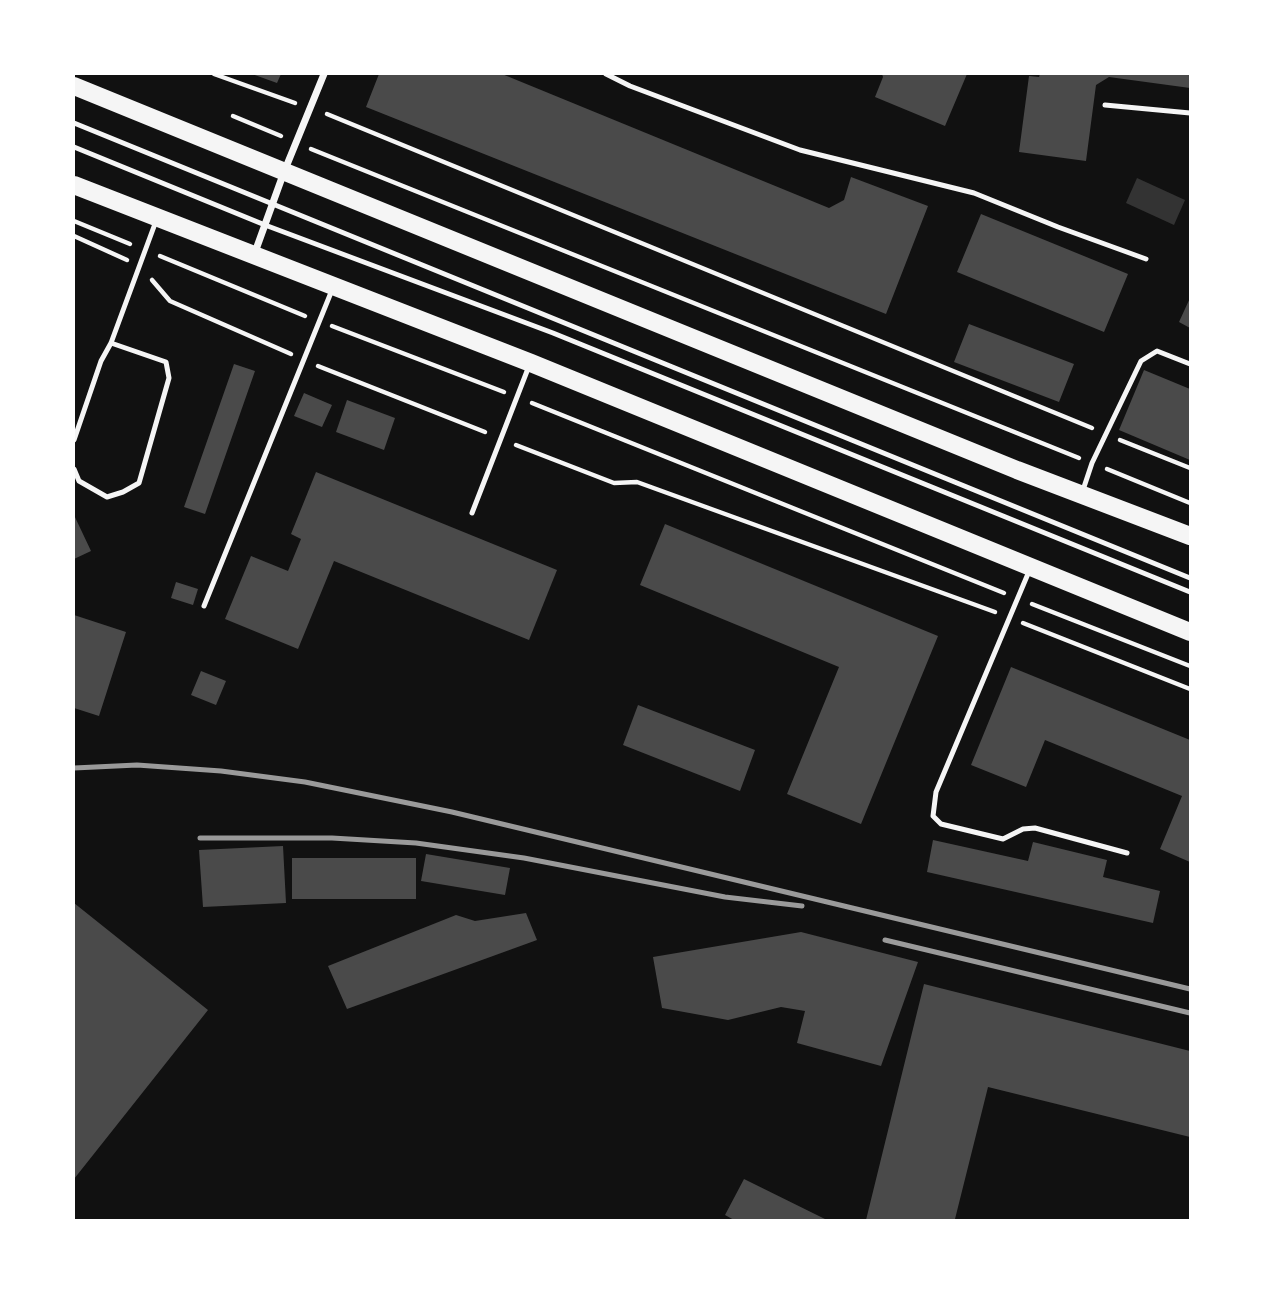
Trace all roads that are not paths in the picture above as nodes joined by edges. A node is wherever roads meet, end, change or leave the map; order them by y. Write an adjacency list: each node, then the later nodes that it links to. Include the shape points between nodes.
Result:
1 (324, 74): 8 (street)
2 (606, 74): 14 (lane, via 800,150 974,193)
3 (74, 86): 8 (main road)
4 (1105, 105): 5 (lane)
5 (1191, 113)
6 (74, 123): 10 (lane)
7 (74, 147): 12 (lane)
8 (284, 172): 10 (street); 21 (main road)
9 (74, 185): 11 (main road)
10 (273, 205): 12 (street); 25 (lane)
11 (158, 218): 13 (main road); 16 (lane)
12 (265, 225): 13 (street); 26 (lane, via 553,333)
13 (253, 255): 15 (main road)
14 (1146, 259)
15 (333, 287): 17 (main road); 27 (lane)
16 (111, 343): 19 (lane); 20 (lane, via 166,362 169,378 139,482 107,497 79,481)
17 (531, 363): 22 (lane); 24 (main road)
18 (1191, 364): 21 (lane, via 1157,351 1141,361)
19 (74, 440)
20 (74, 469)
21 (1082, 494): 23 (main road)
22 (472, 513)
23 (1191, 536)
24 (1031, 567): 28 (main road); 29 (lane, via 936,792 933,816 941,824 1003,839 1035,828)
25 (1191, 578)
26 (1191, 592)
27 (204, 606)
28 (1191, 632)
29 (1126, 853)

